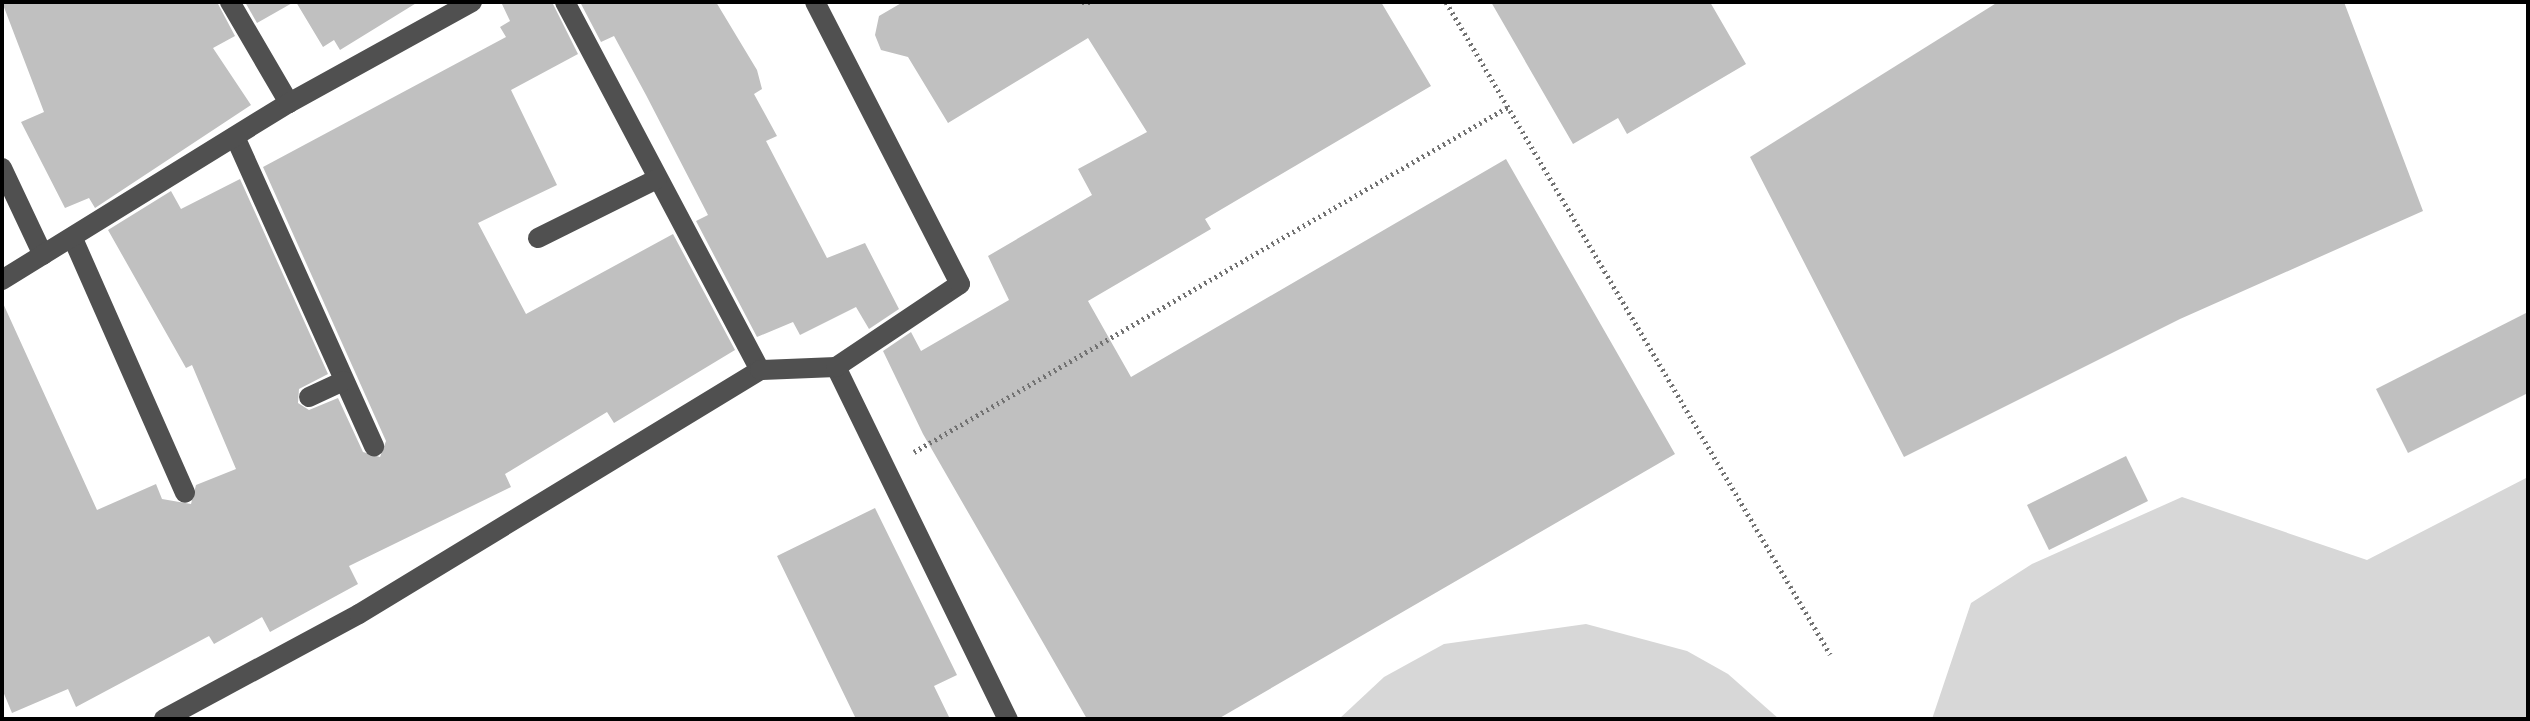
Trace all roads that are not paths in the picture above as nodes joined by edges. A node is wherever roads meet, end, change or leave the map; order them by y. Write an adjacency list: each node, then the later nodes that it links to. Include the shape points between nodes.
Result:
1 (230, 2): 5 (street)
2 (472, 2): 5 (street)
3 (565, 2): 8 (street)
4 (815, 2): 13 (street, via 960,284)
5 (289, 103): 6 (street)
6 (236, 139): 10 (street); 15 (street)
7 (2, 168): 11 (street)
8 (657, 179): 9 (street); 14 (street)
9 (538, 238)
10 (74, 241): 11 (street); 18 (street)
11 (43, 255): 12 (street)
12 (2, 280)
13 (836, 367): 14 (street); 20 (street)
14 (760, 370): 19 (street, via 359,614)
15 (344, 381): 16 (street); 17 (street)
16 (309, 397)
17 (374, 446)
18 (185, 493)
19 (164, 719)
20 (1008, 719)

